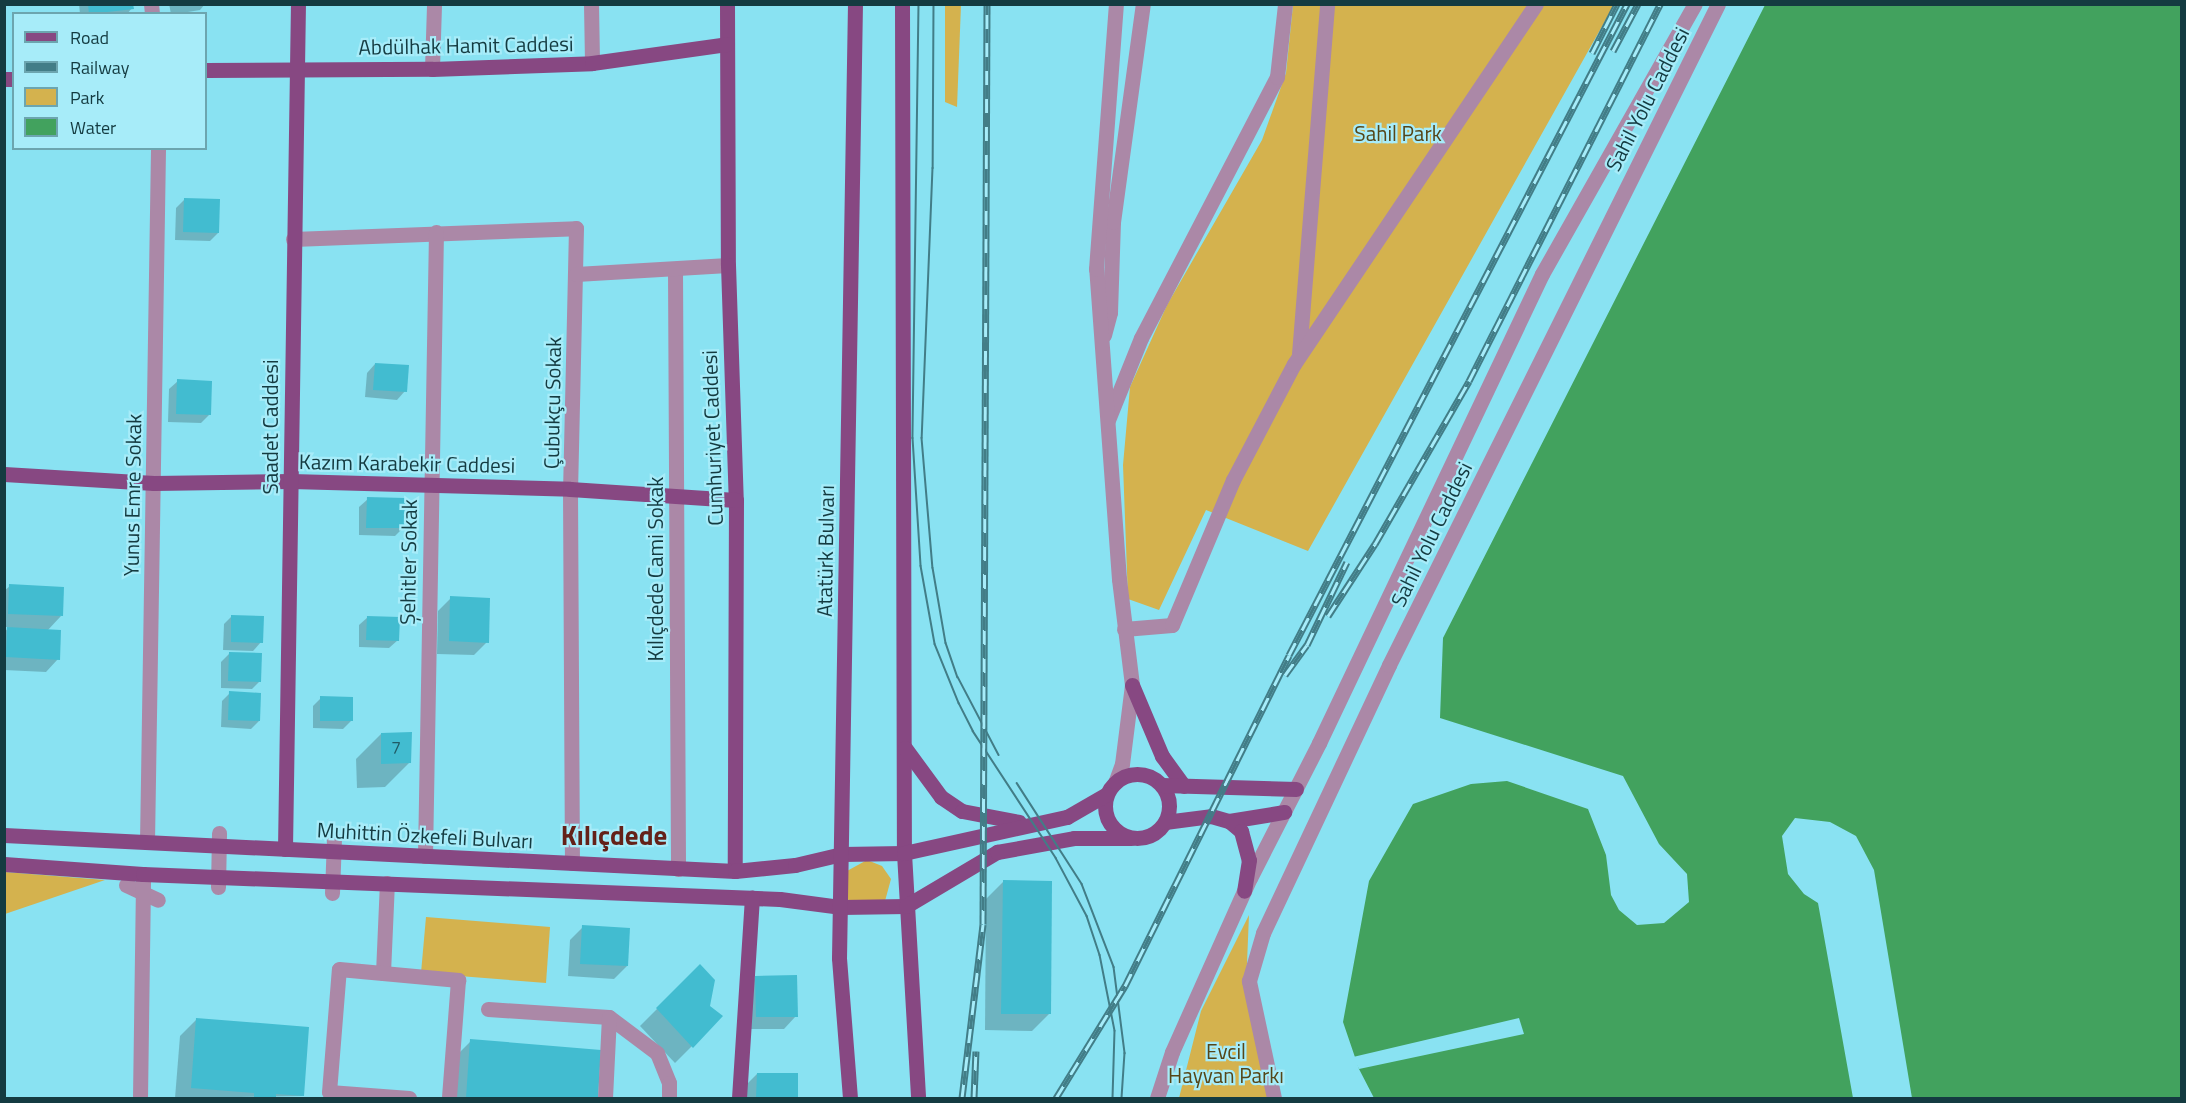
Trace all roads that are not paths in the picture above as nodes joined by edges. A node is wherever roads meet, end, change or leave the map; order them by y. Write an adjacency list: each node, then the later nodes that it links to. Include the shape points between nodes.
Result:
1 (298, 4): 18 (main road, Saadet Caddesi)
2 (434, 4): 16 (street)
3 (591, 4): 15 (street)
4 (727, 4): 14 (main road, Cumhuriyet Caddesi)
5 (855, 4): 53 (main road, Atatürk Bulvarı)
6 (902, 4): 37 (main road, via 901,518)
7 (1116, 4): 25 (street, via 1096,269)
8 (1143, 4): 25 (street, via 1113,222 1110,312)
9 (1285, 4): 27 (street, via 1277,77 1141,338)
10 (1327, 4): 26 (street)
11 (1536, 4): 26 (street)
12 (1695, 4): 41 (street, via 1542,274)
13 (1718, 4): 82 (street, Sahil Yolu Caddesi, via 1399,644 1263,933 1249,981)
14 (727, 44): 15 (main road, Abdülhak Hamit Caddesi); 22 (main road, Cumhuriyet Caddesi)
15 (592, 63): 16 (main road, Abdülhak Hamit Caddesi)
16 (432, 69): 18 (main road, Abdülhak Hamit Caddesi)
17 (207, 70): 18 (main road, Abdülhak Hamit Caddesi)
18 (296, 70): 21 (main road, Saadet Caddesi)
19 (158, 150): 30 (street, Yunus Emre Sokak)
20 (436, 232): 21 (street, Çubukçu Sokak); 24 (street, Çubukçu Sokak, via 576,228); 31 (street, Şehitler Sokak)
21 (293, 239): 29 (main road, Saadet Caddesi)
22 (728, 265): 23 (street); 34 (main road, Cumhuriyet Caddesi)
23 (675, 270): 24 (street); 33 (street, Kılıçdede Cami Sokak)
24 (576, 274): 32 (street, Çubukçu Sokak)
25 (1102, 341): 27 (street)
26 (1299, 356): 35 (street, via 1233,480 1172,625)
27 (1106, 424): 35 (street)
28 (4, 474): 30 (main road, Kazım Karabekir Caddesi)
29 (291, 481): 30 (main road, Kazım Karabekir Caddesi); 31 (main road, Kazım Karabekir Caddesi); 51 (main road, Saadet Caddesi)
30 (154, 483): 49 (street, Yunus Emre Sokak)
31 (430, 484): 32 (main road, Kazım Karabekir Caddesi); 54 (street, Şehitler Sokak)
32 (570, 489): 33 (main road, Kazım Karabekir Caddesi); 55 (street, Çubukçu Sokak)
33 (675, 497): 34 (main road, Kazım Karabekir Caddesi); 57 (street, Kılıçdede Cami Sokak)
34 (736, 500): 58 (main road, Cumhuriyet Caddesi)
35 (1124, 629): 36 (street)
36 (1132, 686): 39 (main road, via 1162,756); 40 (street, via 1122,764)
37 (905, 748): 45 (main road, via 941,797 962,811 997,820); 52 (main road)
38 (1162, 785): 39 (main road); 40 (main road, via 1141,774 1130,774); 44 (main road, via 1169,802)
39 (1184, 786): 41 (main road)
40 (1111, 789): 45 (main road, via 1067,818); 47 (main road, via 1109,822)
41 (1296, 789): 42 (street)
42 (1284, 812): 43 (main road); 64 (street)
43 (1229, 821): 44 (main road, via 1211,816); 64 (main road, via 1241,831 1246,844)
44 (1165, 822): 47 (main road, via 1150,836)
45 (1034, 823): 52 (main road, Muhittin Özkefeli Bulvarı)
46 (4, 835): 49 (main road, Muhittin Özkefeli Bulvarı)
47 (1131, 837): 68 (main road, via 1074,838 997,852)
48 (219, 839): 49 (main road, Muhittin Özkefeli Bulvarı); 51 (main road, Muhittin Özkefeli Bulvarı); 60 (street)
49 (147, 842)
50 (333, 845): 51 (main road, Muhittin Özkefeli Bulvarı); 54 (main road, Muhittin Özkefeli Bulvarı); 63 (street)
51 (285, 849)
52 (904, 853): 53 (main road, Muhittin Özkefeli Bulvarı); 68 (main road)
53 (842, 854): 58 (main road, Muhittin Özkefeli Bulvarı, via 795,865); 69 (main road, Atatürk Bulvarı)
54 (425, 856): 55 (main road, Muhittin Özkefeli Bulvarı)
55 (572, 863): 57 (main road, Muhittin Özkefeli Bulvarı)
56 (4, 864): 59 (main road)
57 (678, 869): 58 (main road, Muhittin Özkefeli Bulvarı)
58 (735, 871)
59 (143, 874): 60 (main road); 65 (street)
60 (219, 882): 63 (main road)
61 (387, 883): 63 (main road); 66 (main road); 70 (street)
62 (126, 885): 65 (street)
63 (332, 887)
64 (1245, 891): 81 (street, via 1172,1052)
65 (143, 893): 67 (street); 73 (street)
66 (752, 897): 69 (main road); 78 (main road)
67 (158, 900)
68 (906, 906): 69 (main road); 80 (main road)
69 (841, 907): 79 (main road, Atatürk Bulvarı, via 839,958)
70 (383, 973): 74 (street, via 339,969 329,1092); 75 (street, via 458,980)
71 (488, 1009): 72 (street)
72 (609, 1017): 76 (street); 77 (street, via 657,1053 669,1083)
73 (140, 1098)
74 (410, 1098)
75 (449, 1098)
76 (605, 1098)
77 (669, 1098)
78 (739, 1098)
79 (850, 1098)
80 (918, 1098)
81 (1157, 1098)
82 (1274, 1098)

